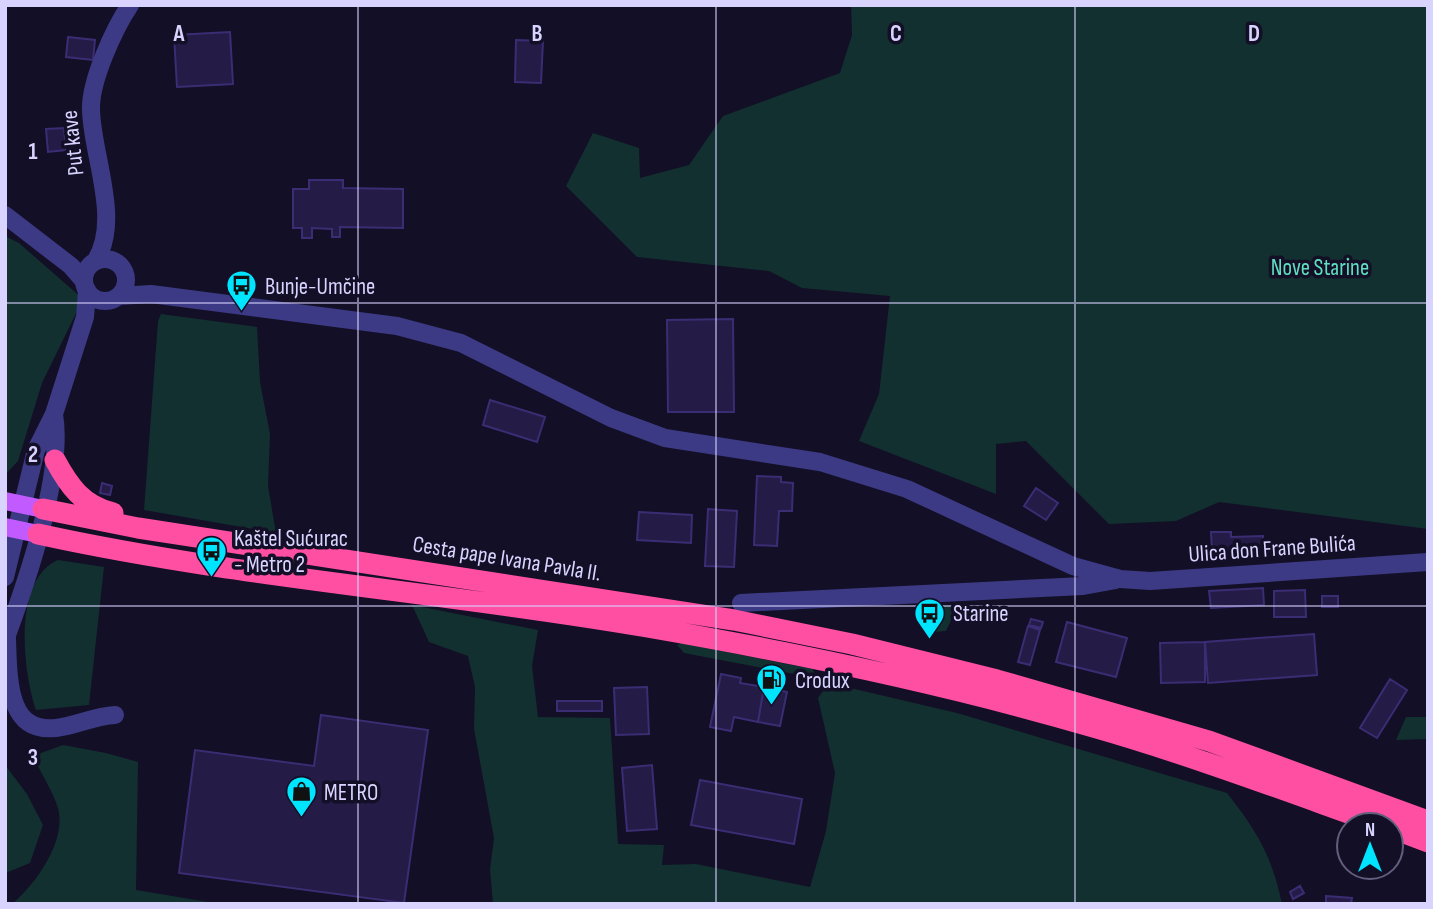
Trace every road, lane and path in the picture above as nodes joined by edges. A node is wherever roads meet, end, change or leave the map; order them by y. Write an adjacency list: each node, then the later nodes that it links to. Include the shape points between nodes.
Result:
1 (130, 5): 2 (street, Put kave, via 96,78 90,107)
2 (104, 201): 4 (street, Put kave); 5 (street, Put kave, via 105,239)
3 (5, 215): 5 (street)
4 (123, 272): 5 (street, via 109,260); 6 (street); 7 (street)
5 (89, 275): 7 (street, via 95,299); 8 (street, Put kave)
6 (151, 294): 7 (street); 16 (street, via 432,334 461,343 611,418 654,434 820,462 907,489)
7 (113, 299): 8 (street)
8 (79, 338): 9 (street)
9 (54, 414): 10 (street); 11 (street)
10 (55, 460): 12 (street); 14 (highway, via 78,496)
11 (13, 503): 12 (main road, Cesta pape Ivana Pavla II.); 13 (street)
12 (43, 509): 14 (highway, Cesta pape Ivana Pavla II.); 15 (street)
13 (10, 528): 15 (main road, Cesta pape Ivana Pavla II.); 18 (street)
14 (138, 528): 23 (highway, Cesta pape Ivana Pavla II., via 734,620 852,644)
15 (38, 534): 22 (street); 23 (highway, Cesta pape Ivana Pavla II., via 176,561 643,626)
16 (1043, 554): 19 (street); 20 (street, via 1045,574)
17 (1428, 562): 19 (street, Ulica don Frane Bulića, via 1150,581)
18 (5, 577)
19 (1120, 579): 20 (street, via 1092,586)
20 (1039, 589): 21 (street)
21 (741, 603)
22 (6, 627): 24 (street, via 7,694 22,721 56,728)
23 (992, 689): 25 (highway); 26 (highway, via 1209,741)
24 (115, 715)
25 (1343, 811)
26 (1428, 821)
27 (1405, 833): 28 (highway)
28 (1428, 842)

